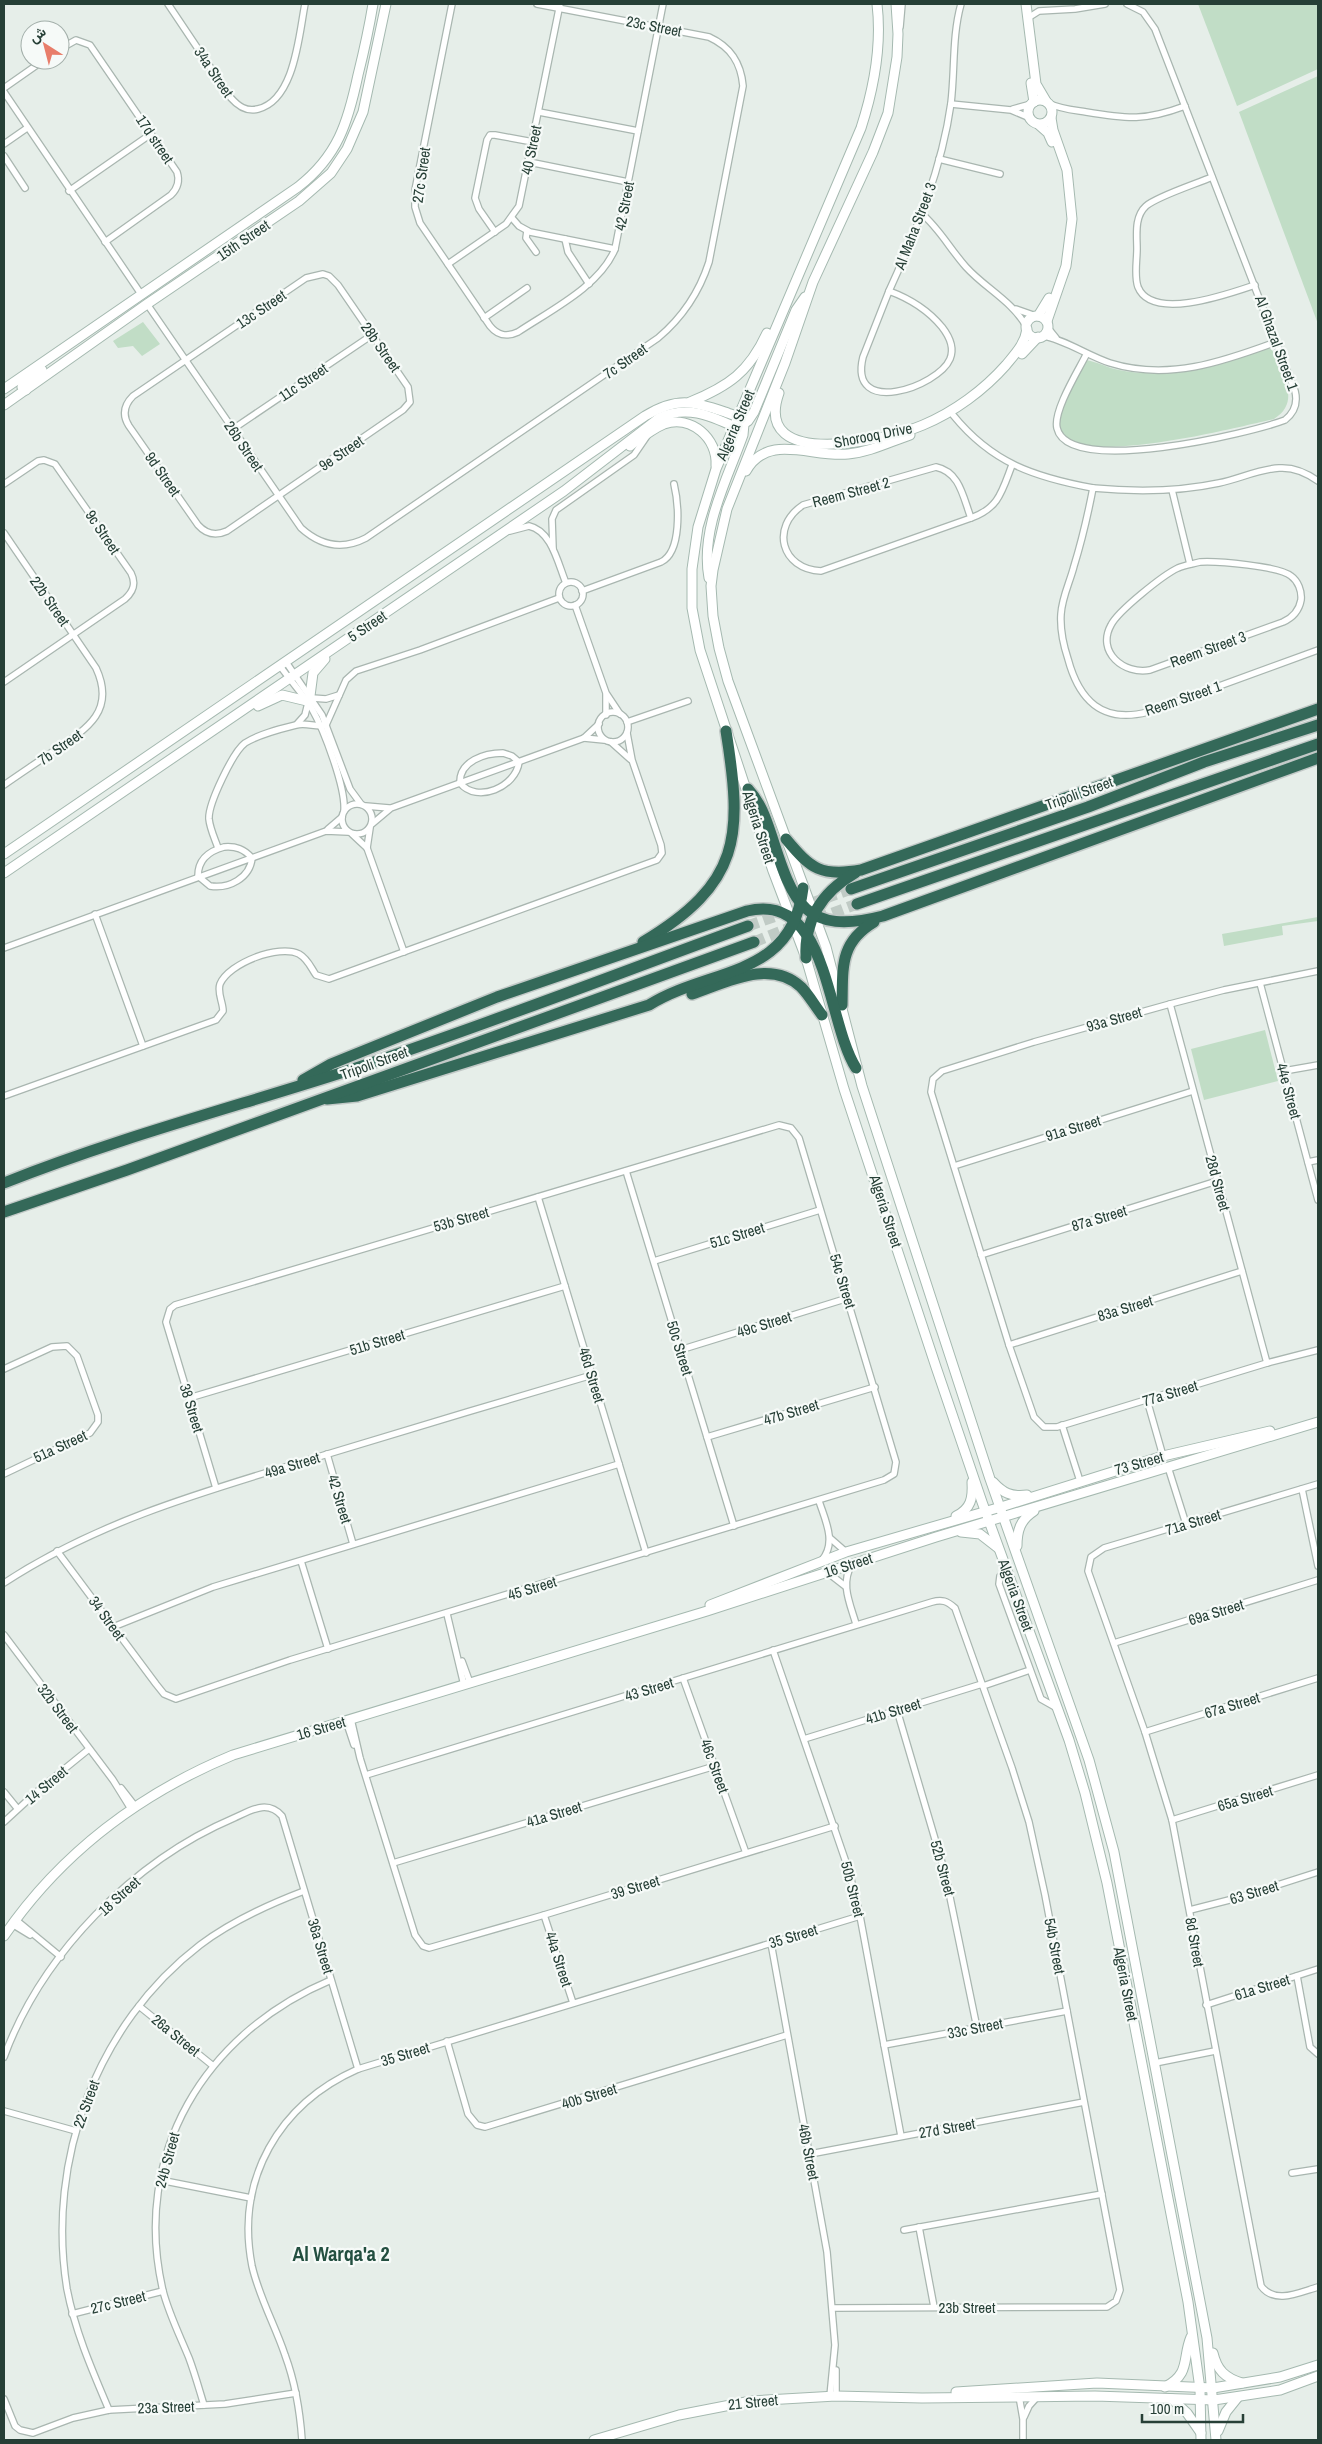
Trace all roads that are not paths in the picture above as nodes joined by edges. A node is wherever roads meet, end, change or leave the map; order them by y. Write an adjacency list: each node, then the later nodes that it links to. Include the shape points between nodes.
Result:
1 (168, 4): 2 (street, 34a Street, via 231,98 241,107 254,110 269,103 291,74)
2 (306, 4)
3 (373, 4): 20 (street, 15th Street)
4 (386, 4): 23 (street, 15th Street)
5 (452, 4): 61 (street, 27c Street, via 415,198 420,223)
6 (537, 4): 16 (street, 23c Street)
7 (663, 4): 19 (street, 42 Street)
8 (877, 4): 70 (street, Algeria Street, via 877,62 865,115)
9 (896, 4): 21 (street, Algeria Street)
10 (902, 4): 21 (street)
11 (962, 4): 30 (street, Al Maha Street 3, via 956,32)
12 (1021, 4): 29 (street)
13 (1027, 4): 17 (street); 18 (street)
14 (1105, 4): 17 (street)
15 (1126, 4): 31 (street, Al Ghazal Street 1, via 1143,12 1152,22)
16 (559, 6): 19 (street, 23c Street); 34 (street, 40 Street)
17 (1039, 10): 18 (street)
18 (1027, 19): 28 (street, via 1036,84)
19 (659, 27): 25 (street, 23c Street, via 709,37 722,44 736,58); 39 (street, 42 Street)
20 (368, 30): 23 (street, via 367,58 372,62); 53 (street, 15th Street, via 351,109 334,149 304,182)
21 (898, 34): 67 (street, Algeria Street, via 894,85 883,126)
22 (70, 43): 40 (street, 17d street, via 76,40 90,45)
23 (375, 60): 60 (street, 15th Street, via 359,122 331,173 299,201)
24 (30, 70): 26 (street)
25 (743, 86): 110 (street, 7c Street, via 709,262 696,294 675,322 650,344)
26 (4, 88)
27 (4, 92): 38 (street)
28 (1047, 102): 29 (street); 32 (street); 35 (street)
29 (1032, 103): 33 (street); 36 (street, via 1028,111)
30 (951, 104): 33 (street); 44 (street, Al Maha Street 3)
31 (1185, 106): 32 (street, via 1134,119); 47 (street, Al Ghazal Street 1)
32 (1066, 109): 35 (street)
33 (1011, 110): 36 (street)
34 (539, 112): 39 (street); 41 (street, 40 Street)
35 (1052, 116): 37 (street, via 1046,123); 74 (street, via 1053,130 1067,170 1072,219 1066,266)
36 (1030, 118): 37 (street)
37 (1039, 124): 72 (street, via 1050,136 1059,162 1065,190 1066,221 1058,274 1046,304)
38 (27, 128): 42 (street); 50 (street)
39 (638, 131): 48 (street, 42 Street)
40 (151, 134): 50 (street); 57 (street, 17d street, via 177,172 177,187 171,195)
41 (533, 142): 45 (street, 40 Street); 55 (street, via 493,134 487,140 475,198 478,209)
42 (4, 144)
43 (4, 156): 49 (street)
44 (939, 159): 46 (street); 51 (street, Al Maha Street 3)
45 (529, 162): 48 (street); 52 (street, 40 Street, via 519,206)
46 (1000, 174)
47 (1212, 178): 64 (street, Al Ghazal Street 1); 64 (street, via 1151,202 1142,210 1137,226 1138,287 1145,297 1156,302 1180,303 1219,297)
48 (628, 182): 58 (street, 42 Street)
49 (26, 188)
50 (69, 191): 57 (street)
51 (921, 213): 66 (street, Al Maha Street 3); 71 (street, via 970,271)
52 (512, 218): 54 (street); 55 (street, 40 Street)
53 (246, 222): 60 (street, via 251,230); 68 (street, 15th Street)
54 (527, 231): 56 (street); 59 (street, via 526,238)
55 (495, 232): 61 (street, 40 Street)
56 (565, 240): 58 (street); 62 (street, via 568,252)
57 (105, 242): 68 (street)
58 (615, 249): 62 (street, 42 Street, via 607,265)
59 (536, 252)
60 (224, 253): 69 (street, 15th Street)
61 (448, 264): 73 (street, 27c Street)
62 (589, 284): 75 (street, 42 Street, via 512,335 500,334)
63 (338, 285): 77 (street, 28b Street); 83 (street, 13c Street, via 329,276 311,276)
64 (1255, 285): 80 (street, Al Ghazal Street 1)
65 (528, 288): 73 (street)
66 (888, 291): 66 (street, Al Maha Street 3, via 861,368 871,388 889,394 939,371 950,359 952,348 949,338 934,318)
67 (809, 293): 84 (street, Algeria Street); 91 (street, via 796,310 754,412)
68 (141, 294): 81 (street, 15th Street)
69 (147, 304): 83 (street, 26b Street); 86 (street, 15th Street)
70 (785, 306): 87 (street, via 748,367 719,389); 91 (street, Algeria Street)
71 (1014, 308): 72 (street); 76 (street)
72 (1037, 316): 74 (street); 76 (street, via 1029,319)
73 (484, 318): 75 (street, 27c Street)
74 (1048, 324): 78 (street); 79 (street)
75 (490, 326)
76 (1027, 328): 78 (street, via 1032,336); 95 (street, Shorooq Drive, via 1021,347 989,382 969,398 922,425)
77 (372, 335): 89 (street, 28b Street, via 410,392 410,402); 93 (street, 11c Street)
78 (1040, 337): 79 (street); 90 (street, Shorooq Drive, via 992,386)
79 (1058, 340): 82 (street)
80 (1276, 342): 82 (street, via 1213,364 1172,370 1129,367); 82 (street, Al Ghazal Street 1, via 1297,397 1294,410 1285,420 1196,441 1121,452 1072,446 1057,429 1058,414)
81 (60, 351): 85 (street, 15th Street); 86 (street, via 55,360 23,384)
82 (1086, 354)
83 (186, 360): 93 (street, 26b Street); 106 (street, 9d Street, via 129,400 124,416 129,426 206,532 227,531)
84 (785, 363): 95 (street, Shorooq Drive, via 775,411 785,434 796,440 821,444); 102 (street, Algeria Street)
85 (4, 389)
86 (26, 390): 88 (street, 15th Street)
87 (690, 402): 91 (street, 5 Street); 121 (street, 5 Street, via 664,406 645,416)
88 (4, 405)
89 (403, 410): 106 (street, 9e Street)
90 (953, 415): 96 (street, Shorooq Drive); 97 (street, via 974,439)
91 (741, 421): 92 (street, Algeria Street); 114 (street, via 743,435 715,513 708,543)
92 (735, 427): 98 (street, Algeria Street); 105 (street, 5 Street, via 701,413 667,414 644,428)
93 (233, 429): 106 (street, 26b Street)
94 (648, 433): 98 (street, via 665,424 692,425 710,441 716,455); 105 (street); 111 (street, via 634,455 556,510 552,519)
95 (878, 438): 96 (street, via 876,442)
96 (881, 447): 102 (street, Shorooq Drive, via 836,455 775,449 753,461)
97 (1012, 465): 103 (street, via 1044,477); 107 (street, Reem Street 2, via 994,506)
98 (716, 469): 138 (street, Algeria Street, via 698,526 691,588 700,650)
99 (1318, 481): 104 (street, via 1298,470 1277,468 1221,483)
100 (4, 484): 118 (street, 9c Street, via 38,461 55,464 131,573 134,584 130,595)
101 (674, 484): 115 (street, via 678,512 670,556)
102 (736, 486): 114 (street, Algeria Street, via 719,539)
103 (1093, 488): 104 (street); 120 (street, Reem Street 1, via 1062,606 1061,622 1063,641 1076,683 1096,706 1119,714 1138,714)
104 (1172, 490): 112 (street)
105 (564, 491): 109 (street, 5 Street)
106 (278, 496): 110 (street, 26b Street, via 301,528 318,541 337,546)
107 (970, 518): 107 (street, Reem Street 2, via 956,478 936,467 803,505 789,517 783,536 794,562 811,571 821,571)
108 (4, 533): 118 (street, 22b Street)
109 (498, 536): 111 (street, via 520,527 533,527); 119 (street, 5 Street)
110 (366, 538)
111 (553, 548): 113 (street)
112 (1190, 564): 112 (street, Reem Street 3, via 1158,581 1111,624 1108,647 1120,666 1134,671 1150,670 1283,622 1290,619 1300,606 1300,589 1284,571 1221,562)
113 (566, 583): 115 (street, via 574,582); 116 (street, via 560,589)
114 (711, 586): 155 (street, Algeria Street, via 715,631 728,681)
115 (582, 591): 117 (street, via 582,600)
116 (559, 598): 117 (street, via 566,605); 126 (street, via 360,670 349,677)
117 (575, 605): 125 (street)
118 (74, 635): 122 (street, 22b Street); 124 (street)
119 (343, 642): 123 (street, 5 Street); 127 (street, via 313,673)
120 (1318, 650)
121 (283, 664): 123 (street); 158 (street, 5 Street)
122 (96, 668): 147 (street, 7b Street, via 102,685 102,703 89,726)
123 (292, 676): 127 (street); 129 (street, 5 Street)
124 (4, 682)
125 (606, 693): 131 (street); 132 (street)
126 (339, 695): 127 (street); 137 (street)
127 (309, 700): 129 (street, via 282,695); 134 (street, via 305,716); 137 (street)
128 (688, 700): 133 (street)
129 (248, 707): 161 (street, 5 Street)
130 (1318, 709): 160 (highway)
131 (620, 714): 132 (street); 133 (street)
132 (606, 715): 135 (street)
133 (627, 722): 139 (street)
134 (297, 724): 137 (street); 156 (street, via 250,741 234,756 209,815)
135 (599, 724): 140 (street); 141 (street, via 600,733)
136 (1318, 725): 164 (highway, Tripoli Street, via 1204,762 1088,807)
137 (323, 726): 149 (street, via 348,784); 151 (street, via 342,787)
138 (726, 731): 148 (street, Algeria Street); 176 (highway, via 736,811 731,846 722,869 706,893 682,917)
139 (627, 733): 141 (street, via 620,740); 144 (street)
140 (584, 738): 141 (street); 145 (street)
141 (608, 741): 144 (street)
142 (1318, 744): 165 (highway)
143 (1318, 758): 169 (highway)
144 (632, 760): 175 (street, via 661,846 662,853 657,860)
145 (520, 762): 146 (street); 146 (street, via 510,780 495,790 473,792); 146 (street, via 503,753 483,756 468,764 461,773)
146 (460, 783): 150 (street)
147 (4, 785)
148 (748, 789): 166 (highway, via 762,810 789,887); 170 (street, Algeria Street, via 772,866)
149 (364, 805): 150 (street); 151 (street, via 353,804); 152 (street, via 372,814)
150 (391, 808): 152 (street)
151 (343, 814): 153 (street); 154 (street, via 343,825)
152 (371, 826): 154 (street, via 360,834); 157 (street)
153 (326, 831): 154 (street); 159 (street)
154 (350, 833): 157 (street)
155 (786, 839): 160 (highway, via 806,862 819,870 836,873); 163 (street, Algeria Street)
156 (218, 848): 159 (street, via 237,848); 162 (street, via 201,861)
157 (367, 848): 175 (street)
158 (4, 854)
159 (252, 858): 162 (street); 162 (street, via 246,874 232,883 210,886)
160 (861, 870): 168 (highway, via 829,890)
161 (4, 872)
162 (198, 876): 167 (street)
163 (803, 888): 166 (highway); 168 (street, Algeria Street)
164 (851, 890)
165 (857, 904)
166 (801, 906): 168 (highway); 170 (highway)
167 (96, 914): 174 (street); 184 (street)
168 (814, 914): 169 (highway, via 847,923); 172 (highway); 182 (street, Algeria Street)
169 (884, 916): 182 (highway, via 862,930 849,946 844,962)
170 (794, 921): 172 (highway); 176 (highway, via 771,909 754,909); 177 (street, Algeria Street); 181 (highway, via 776,947 752,964 672,993)
171 (748, 926): 188 (highway, Tripoli Street, via 523,1009)
172 (807, 933): 177 (highway); 186 (highway)
173 (754, 942): 191 (highway, Tripoli Street)
174 (4, 948)
175 (404, 952): 184 (street, via 328,979 316,976 305,958 295,952 254,958 232,970 221,983 219,992 223,1008 219,1017)
176 (622, 954): 188 (highway, via 433,1022 330,1064)
177 (806, 958): 183 (street, Algeria Street)
178 (1318, 971): 179 (street, 93a Street)
179 (1260, 983): 180 (street, 93a Street); 187 (street, 44e Street)
180 (1170, 1004): 189 (street, 28d Street); 195 (street, 93a Street, via 942,1071 933,1079 931,1092)
181 (649, 1005): 183 (highway, via 673,1001 748,976 772,973 801,987); 191 (highway, via 358,1096)
182 (842, 1005): 186 (street, Algeria Street)
183 (822, 1015): 229 (street, Algeria Street)
184 (143, 1046): 190 (street)
185 (1318, 1065): 187 (street)
186 (856, 1068): 231 (street, Algeria Street)
187 (1284, 1071): 194 (street, 44e Street)
188 (294, 1087): 196 (highway, Tripoli Street)
189 (1193, 1091): 195 (street, 91a Street); 199 (street, 28d Street)
190 (4, 1096)
191 (320, 1099): 204 (highway, Tripoli Street)
192 (772, 1126): 197 (street, 53b Street); 203 (street, 54c Street, via 785,1125 796,1132)
193 (1318, 1160): 194 (street)
194 (1308, 1162): 202 (street, 44e Street)
195 (954, 1166): 205 (street)
196 (33, 1171): 198 (highway); 200 (highway, Tripoli Street)
197 (626, 1171): 201 (street, 53b Street); 206 (street, 50c Street)
198 (4, 1178)
199 (1217, 1181): 205 (street, 87a Street); 207 (street, 28d Street)
200 (4, 1183)
201 (538, 1197): 208 (street, 46d Street); 210 (street, 53b Street, via 181,1302 170,1309)
202 (1318, 1200)
203 (820, 1210): 206 (street, 51c Street); 209 (street, 54c Street)
204 (4, 1212)
205 (981, 1255): 211 (street)
206 (654, 1261): 212 (street, 50c Street)
207 (1242, 1272): 211 (street, 83a Street); 214 (street, 28d Street)
208 (565, 1286): 216 (street, 46d Street); 218 (street, 51b Street)
209 (848, 1298): 212 (street, 49c Street); 217 (street, 54c Street)
210 (168, 1328): 218 (street, 38 Street)
211 (1008, 1344): 221 (street, 77a Street, via 1038,1423 1050,1428)
212 (680, 1350): 223 (street, 50c Street)
213 (1318, 1350): 214 (street, 77a Street)
214 (1267, 1363): 219 (street, 77a Street)
215 (4, 1370): 230 (street, 51a Street, via 59,1345 67,1346 77,1356 98,1415 98,1422 90,1432)
216 (592, 1375): 224 (street, 49a Street); 227 (street, 46d Street)
217 (874, 1387): 223 (street, 47b Street); 225 (street, 54c Street)
218 (189, 1398): 234 (street, 38 Street)
219 (1147, 1400): 221 (street, 77a Street); 226 (street)
220 (1318, 1422): 222 (street, 73 Street)
221 (1062, 1425): 232 (street)
222 (1280, 1432): 226 (street, 73 Street, via 1271,1431); 228 (street, 73 Street)
223 (707, 1437): 245 (street, 50c Street)
224 (327, 1454): 234 (street, 49a Street); 248 (street, 42 Street)
225 (895, 1455): 237 (street, 45 Street, via 896,1468 890,1478)
226 (1163, 1456): 232 (street, 73 Street)
227 (619, 1464): 248 (street); 252 (street, 46d Street)
228 (1168, 1467): 238 (street, 73 Street); 244 (street)
229 (972, 1472): 240 (street, Algeria Street); 243 (street, via 970,1505 962,1513)
230 (4, 1474)
231 (990, 1479): 236 (street, via 1011,1495); 239 (street, Algeria Street)
232 (1080, 1482): 236 (street, 73 Street)
233 (1318, 1484): 235 (street, 71a Street)
234 (216, 1488): 250 (street, 49a Street, via 139,1514)
235 (1302, 1488): 244 (street, 71a Street); 257 (street)
236 (1045, 1493): 239 (street, 73 Street)
237 (819, 1501): 245 (street, 45 Street); 247 (street)
238 (1043, 1506): 241 (street, 73 Street); 253 (street, via 1021,1523)
239 (1001, 1507): 240 (street, 16 Street); 241 (street, Algeria Street)
240 (986, 1512): 242 (street, Algeria Street); 243 (street, 16 Street)
241 (1005, 1517): 242 (street, 16 Street); 253 (street, Algeria Street)
242 (989, 1521): 246 (street, 16 Street); 249 (street, Algeria Street)
243 (943, 1522): 251 (street, 16 Street)
244 (1186, 1524): 260 (street, 71a Street, via 1097,1552 1088,1564)
245 (734, 1526): 252 (street, 45 Street)
246 (952, 1532): 249 (street, via 980,1534); 256 (street, 16 Street)
247 (830, 1538): 251 (street); 254 (street, via 828,1552)
248 (353, 1544): 255 (street)
249 (1000, 1550): 258 (street, Algeria Street)
250 (57, 1551): 262 (street, 49a Street); 268 (street, 34 Street)
251 (846, 1552): 254 (street, 16 Street)
252 (646, 1553): 265 (street, 45 Street)
253 (1018, 1554): 320 (street, Algeria Street, via 1103,1809)
254 (822, 1560): 266 (street, 16 Street)
255 (301, 1561): 268 (street, via 213,1586); 271 (street)
256 (852, 1564): 259 (street, 16 Street); 263 (street)
257 (1318, 1566)
258 (1007, 1570): 273 (street, via 1000,1576 999,1584); 279 (street, Algeria Street)
259 (826, 1572): 263 (street); 266 (street, 16 Street)
260 (1090, 1578): 270 (street, 8d Street)
261 (1318, 1580): 270 (street, 69a Street)
262 (4, 1584)
263 (845, 1586): 267 (street)
264 (932, 1602): 267 (street, 43 Street); 278 (street, 54b Street, via 949,1602 955,1608)
265 (447, 1614): 271 (street, 45 Street); 277 (street)
266 (692, 1614): 277 (street, 16 Street)
267 (856, 1624): 272 (street, 43 Street)
268 (113, 1627): 276 (street, 34 Street)
269 (4, 1635): 284 (street, 32b Street)
270 (1114, 1643): 282 (street, 8d Street)
271 (328, 1649): 276 (street, 45 Street, via 263,1668 182,1698 170,1697)
272 (773, 1650): 274 (street, 43 Street); 283 (street, 50b Street)
273 (1030, 1670): 278 (street, 41b Street); 279 (street, via 1042,1702)
274 (684, 1678): 285 (street, 46c Street); 286 (street, 43 Street)
275 (1318, 1678): 282 (street, 67a Street)
276 (156, 1684)
277 (467, 1684): 281 (street, 16 Street)
278 (983, 1685): 280 (street, 41b Street); 312 (street, 54b Street, via 1029,1822)
279 (1057, 1708): 341 (street, Algeria Street, via 1099,1845)
280 (897, 1710): 283 (street, 41b Street); 313 (street, 52b Street, via 945,1873)
281 (348, 1720): 286 (street); 290 (street, 16 Street, via 233,1754 183,1777)
282 (1145, 1732): 291 (street, 8d Street)
283 (804, 1739): 294 (street, 50b Street)
284 (89, 1749): 289 (street, 14 Street); 290 (street, 32b Street)
285 (715, 1766): 295 (street, 46c Street); 296 (street, 41a Street)
286 (366, 1775): 296 (street)
287 (1318, 1775): 291 (street, 65a Street)
288 (4, 1792): 289 (street)
289 (18, 1808): 292 (street, 14 Street)
290 (133, 1808): 302 (street, 16 Street, via 89,1841)
291 (1172, 1820): 299 (street, 8d Street)
292 (4, 1822)
293 (284, 1823): 298 (street, 36a Street); 305 (street, 18 Street, via 277,1810 263,1807 195,1838 129,1885 84,1929)
294 (834, 1826): 295 (street, 39 Street); 301 (street, 50b Street)
295 (746, 1853): 300 (street, 39 Street)
296 (393, 1863): 300 (street, 39 Street, via 418,1942 429,1948)
297 (1318, 1872): 299 (street, 63 Street)
298 (304, 1891): 308 (street, 36a Street); 311 (street, 22 Street, via 250,1914 209,1939 178,1964)
299 (1190, 1910): 310 (street, 8d Street)
300 (544, 1915): 309 (street, 44a Street)
301 (860, 1916): 304 (street, 35 Street); 316 (street, 50b Street)
302 (14, 1922): 303 (street, 16 Street); 305 (street)
303 (4, 1936)
304 (771, 1943): 309 (street, 35 Street); 314 (street, 46b Street)
305 (61, 1957): 319 (street, 18 Street, via 29,2004)
306 (1318, 1969): 307 (street, 61a Street)
307 (1297, 1976): 310 (street, 61a Street); 318 (street, via 1310,2047)
308 (331, 1980): 321 (street, 24b Street, via 268,2013); 322 (street, 36a Street)
309 (573, 2003): 315 (street, 35 Street)
310 (1206, 2005): 317 (street, 8d Street)
311 (139, 2006): 321 (street, 26a Street); 325 (street, 22 Street, via 100,2066)
312 (1067, 2011): 313 (street, 33c Street); 323 (street, 54b Street)
313 (977, 2028): 316 (street, 33c Street)
314 (787, 2036): 315 (street, 40b Street, via 485,2127 477,2125 468,2114); 327 (street, 46b Street)
315 (447, 2041): 322 (street, 35 Street)
316 (884, 2045): 326 (street, 50b Street)
317 (1215, 2052): 320 (street); 335 (street, 8d Street, via 1261,2286 1271,2296 1285,2296)
318 (1318, 2054)
319 (4, 2057)
320 (1155, 2063): 342 (street, Algeria Street)
321 (212, 2065): 330 (street, 24b Street, via 175,2129)
322 (358, 2069): 332 (street, 35 Street, via 317,2092 292,2115 270,2146)
323 (1084, 2102): 326 (street, 27d Street); 331 (street, 54b Street)
324 (4, 2111): 325 (street)
325 (76, 2131): 340 (street, 22 Street, via 63,2209 64,2262)
326 (902, 2136): 327 (street, 27d Street)
327 (810, 2154): 339 (street, 46b Street)
328 (1318, 2169): 329 (street)
329 (1292, 2173)
330 (160, 2180): 332 (street); 336 (street, 24b Street, via 156,2234)
331 (1102, 2194): 333 (street); 338 (street, 54b Street, via 1120,2290 1116,2301)
332 (251, 2198): 350 (street, 35 Street, via 249,2243 252,2266 286,2356)
333 (919, 2227): 334 (street); 337 (street)
334 (904, 2230)
335 (1318, 2287)
336 (163, 2290): 340 (street, 27c Street); 360 (street, 24b Street)
337 (934, 2307): 338 (street, 23b Street); 339 (street, 23b Street)
338 (1101, 2307)
339 (834, 2308): 351 (street, 46b Street)
340 (72, 2314): 361 (street, 22 Street)
341 (1192, 2334): 347 (street, via 1182,2372); 349 (street, Algeria Street)
342 (1207, 2338): 345 (street, via 1221,2372 1234,2381); 348 (street, Algeria Street)
343 (1318, 2365): 345 (street, 21 Street)
344 (1318, 2376): 355 (street, 21 Street, via 1280,2390)
345 (1247, 2384): 348 (street, 21 Street)
346 (1048, 2385): 347 (street, 21 Street, via 1097,2383); 352 (street, via 1023,2390); 354 (street, 21 Street)
347 (1164, 2387): 349 (street, 21 Street)
348 (1213, 2388): 349 (street, 21 Street); 359 (street, Algeria Street)
349 (1200, 2389): 358 (street, Algeria Street)
350 (296, 2393): 360 (street, 23a Street); 365 (street, 35 Street)
351 (833, 2396): 354 (street, 21 Street); 366 (street, 21 Street, via 752,2401 703,2409)
352 (1019, 2396): 353 (street, 21 Street); 354 (street, 21 Street); 362 (street)
353 (1039, 2396): 357 (street, 21 Street); 362 (street, via 1029,2406)
354 (917, 2397)
355 (1238, 2397): 359 (street, 21 Street); 364 (street, via 1226,2412)
356 (4, 2399): 361 (street, 23a Street, via 15,2426 26,2433)
357 (1172, 2399): 358 (street, 21 Street); 363 (street, via 1191,2418)
358 (1201, 2400): 359 (street, 21 Street); 363 (street, Algeria Street)
359 (1214, 2400): 364 (street, Algeria Street)
360 (204, 2405): 361 (street, 23a Street)
361 (109, 2410)
362 (1024, 2419): 367 (street)
363 (1201, 2437)
364 (1216, 2438)
365 (302, 2440)
366 (594, 2440)
367 (1023, 2440)

